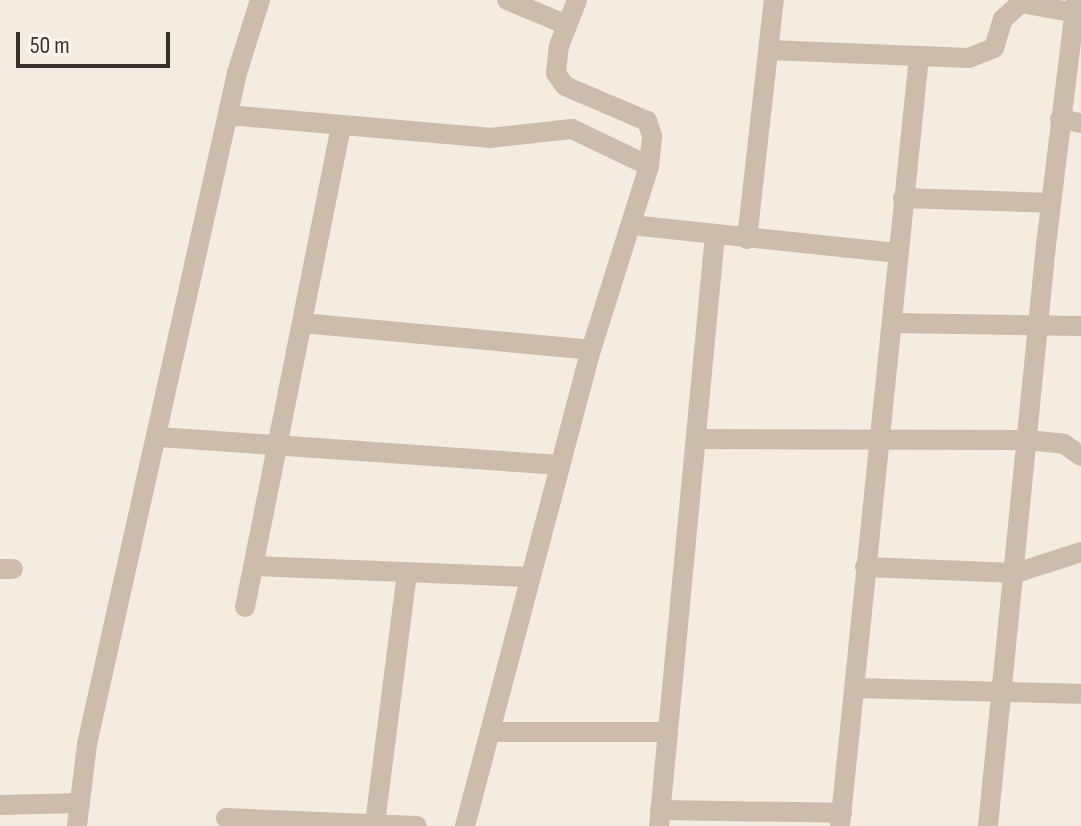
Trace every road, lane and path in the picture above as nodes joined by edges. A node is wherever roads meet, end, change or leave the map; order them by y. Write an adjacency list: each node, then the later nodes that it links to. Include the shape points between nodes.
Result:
1 (260, 0): 9 (street)
2 (507, 0): 6 (street)
3 (577, 0): 6 (street)
4 (774, 0): 7 (street)
5 (1077, 9): 8 (street, via 1021,3 1003,19 989,53 969,58); 10 (street)
6 (567, 25): 13 (street, via 555,62 559,80 647,121 652,136)
7 (769, 50): 8 (street); 18 (street)
8 (919, 56): 14 (street)
9 (228, 115): 12 (street); 25 (street)
10 (1060, 119): 11 (street); 15 (street)
11 (1081, 123)
12 (341, 128): 13 (street, via 489,138 572,129); 20 (street)
13 (649, 166): 16 (street)
14 (903, 198): 15 (street); 19 (street)
15 (1050, 203): 23 (street)
16 (631, 225): 17 (street); 24 (street)
17 (715, 235): 18 (street); 27 (street)
18 (747, 239): 19 (street)
19 (897, 253): 21 (street)
20 (302, 323): 24 (street); 29 (street)
21 (892, 323): 23 (street); 26 (street)
22 (1081, 326): 23 (street)
23 (1038, 327): 28 (street)
24 (591, 350): 31 (street)
25 (159, 437): 29 (street); 44 (street, via 87,744)
26 (878, 438): 27 (street); 28 (street); 34 (street)
27 (697, 439): 43 (street)
28 (1028, 440): 30 (street, via 1064,444); 36 (street)
29 (278, 445): 31 (street); 33 (street)
30 (1080, 453)
31 (560, 465): 37 (street)
32 (1081, 552): 36 (street)
33 (254, 566): 35 (street); 38 (street)
34 (865, 567): 36 (street); 39 (street)
35 (407, 572): 37 (street); 49 (street)
36 (1016, 573): 40 (street)
37 (530, 577): 42 (street)
38 (245, 607)
39 (854, 688): 40 (street); 48 (street)
40 (1004, 690): 41 (street); 53 (street)
41 (1078, 694)
42 (490, 732): 43 (street); 52 (street)
43 (668, 732): 47 (street)
44 (80, 803): 45 (street); 50 (street)
45 (0, 805)
46 (226, 818): 49 (street)
47 (660, 818): 48 (street)
48 (841, 819)
49 (375, 823): 51 (street)
50 (77, 826)
51 (417, 826)
52 (465, 826)
53 (988, 826)

